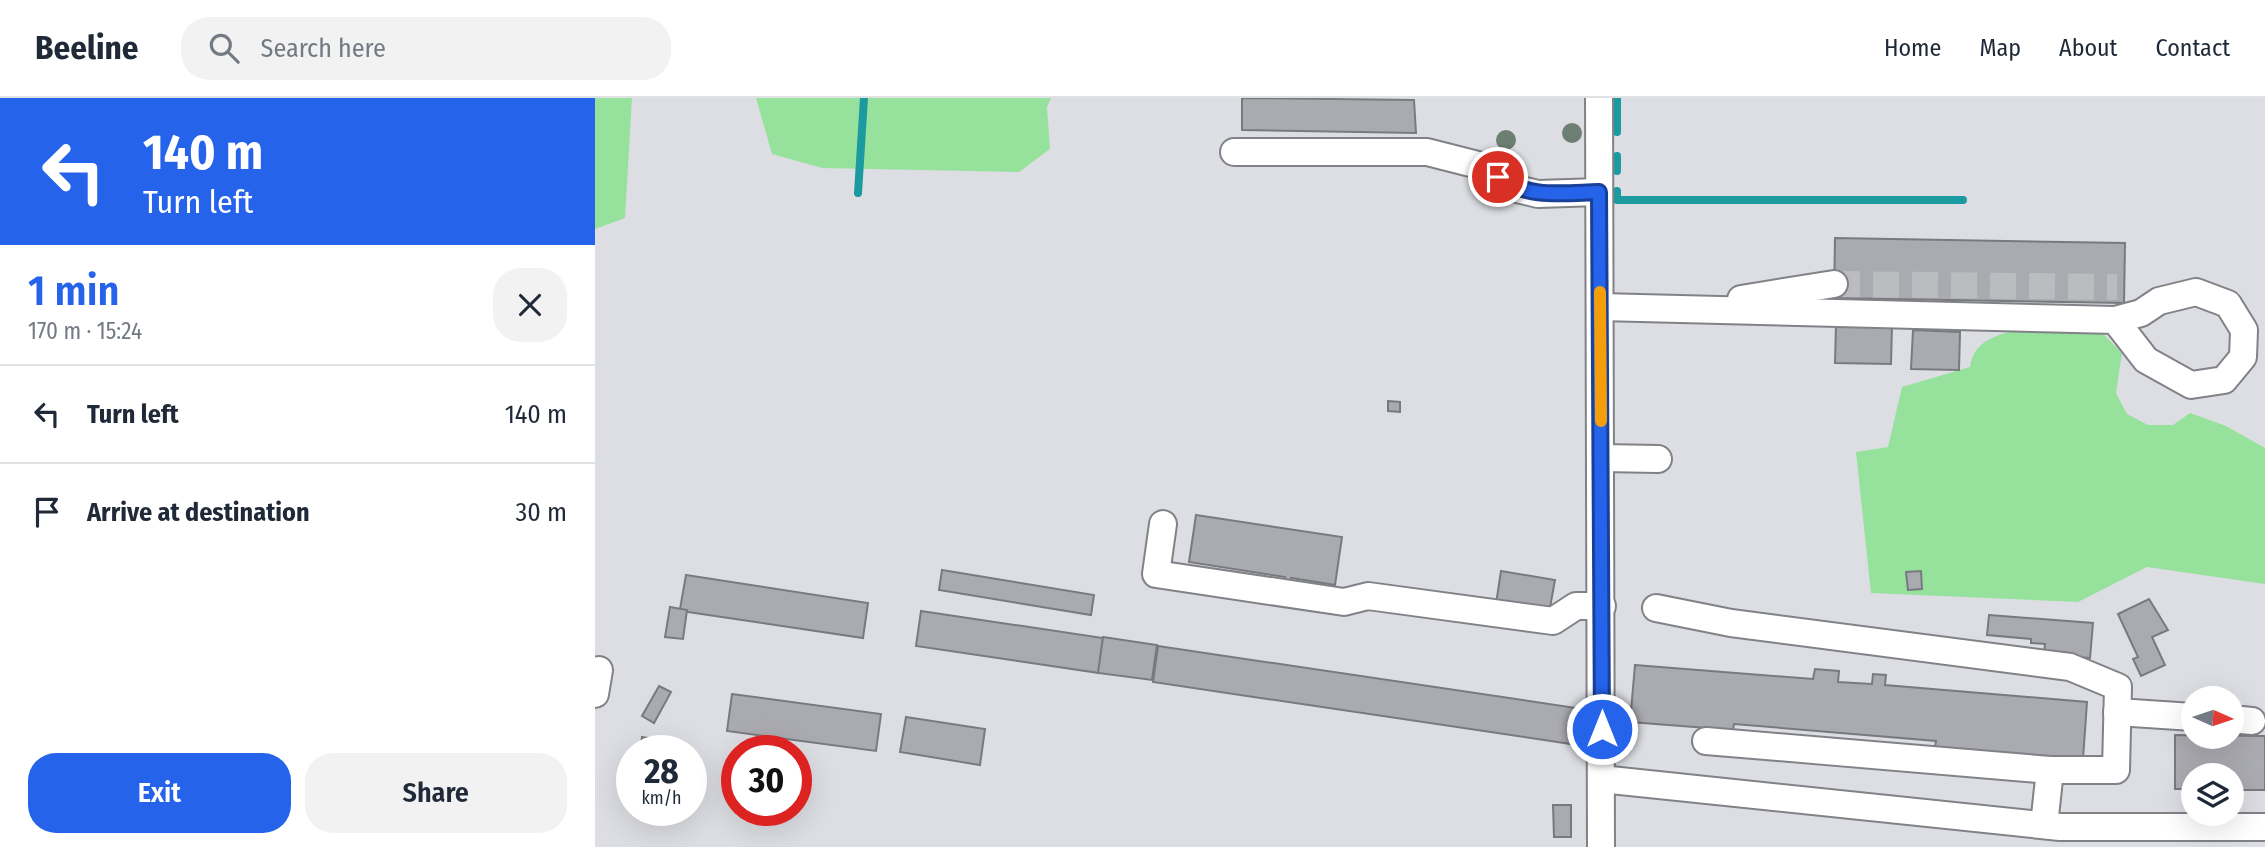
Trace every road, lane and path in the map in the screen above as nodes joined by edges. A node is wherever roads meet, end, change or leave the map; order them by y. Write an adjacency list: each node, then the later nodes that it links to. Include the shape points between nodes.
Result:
1 (1599, 98): 3 (street)
2 (1234, 152): 3 (street, via 1427,152 1482,166 1513,188 1538,194)
3 (1599, 192): 5 (street)
4 (1834, 284): 6 (street)
5 (1600, 307): 6 (street); 8 (street)
6 (1687, 309): 7 (street)
7 (2115, 320): 7 (street, via 2146,360 2190,385 2224,380 2243,356 2244,330 2228,304 2196,292 2159,301 2141,313)
8 (1602, 458): 9 (street); 11 (street)
9 (1658, 459)
10 (1163, 524): 11 (street, via 1156,574 1344,602 1368,596 1553,621 1576,606)
11 (1602, 606): 17 (street)
12 (1656, 608): 13 (street, via 1731,623 2070,667 2118,687)
13 (2117, 712): 14 (street); 16 (street, via 2116,770)
14 (2181, 716)
15 (1706, 741): 16 (street)
16 (2050, 770): 19 (street)
17 (1601, 779): 19 (street); 20 (street)
18 (2265, 827): 19 (street)
19 (2054, 833)
20 (1601, 847)

